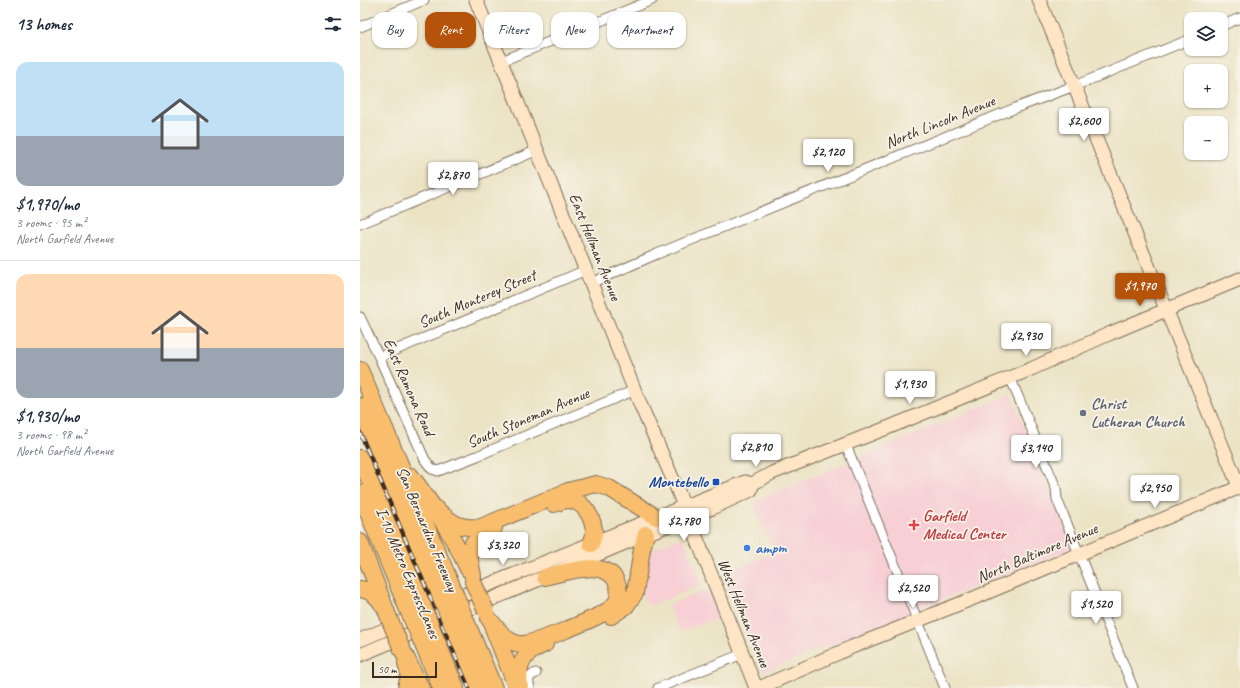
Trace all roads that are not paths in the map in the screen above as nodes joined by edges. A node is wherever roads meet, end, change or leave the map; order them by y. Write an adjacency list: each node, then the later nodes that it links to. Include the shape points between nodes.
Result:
1 (424, 0): 7 (street)
2 (476, 0): 9 (street, East Hellman Avenue)
3 (652, 0): 9 (street)
4 (1039, 0): 10 (street)
5 (1240, 18): 6 (street)
6 (1228, 23)
7 (360, 27)
8 (1184, 42): 10 (street, North Lincoln Avenue)
9 (502, 61): 11 (street, East Hellman Avenue)
10 (1074, 86): 15 (street, North Lincoln Avenue, via 663,251); 16 (street)
11 (538, 150): 12 (street); 13 (street, East Hellman Avenue)
12 (360, 224)
13 (586, 270): 15 (street, East Hellman Avenue); 18 (street, South Monterey Street)
14 (1240, 279): 16 (street)
15 (591, 283): 21 (street, East Hellman Avenue)
16 (1167, 309): 20 (street); 27 (street)
17 (360, 317): 18 (street, East Ramona Road)
18 (379, 357): 26 (street, East Ramona Road, via 425,460)
19 (360, 370): 25 (highway, San Bernardino Freeway)
20 (1010, 377): 23 (street); 35 (street, via 1056,488 1057,499)
21 (635, 390): 26 (street, South Stoneman Avenue, via 457,464 438,471); 30 (street, East Hellman Avenue)
22 (360, 406): 39 (highway, I-10 Metro ExpressLanes)
23 (846, 445): 30 (street, via 772,473 752,484 745,482); 43 (street)
24 (360, 458): 40 (highway, I-10 Metro ExpressLanes)
25 (398, 459): 29 (highway); 39 (highway, San Bernardino Freeway)
26 (432, 469)
27 (1240, 488): 35 (street, North Baltimore Avenue)
28 (360, 493): 40 (highway)
29 (436, 509): 31 (highway, via 452,523 468,528 481,527 568,491 596,484 609,488); 37 (highway, via 456,542)
30 (686, 511): 31 (street); 32 (street); 48 (street, West Hellman Avenue)
31 (656, 517): 34 (street)
32 (646, 534): 36 (street); 58 (highway, via 635,593 626,606 528,654 520,664)
33 (360, 542): 42 (highway)
34 (591, 544): 37 (highway, via 594,534 591,516 586,509 568,500 552,504 477,537 470,552); 46 (street)
35 (1079, 554): 43 (street, North Baltimore Avenue); 63 (street)
36 (545, 577): 41 (highway, via 592,568 602,569 611,573 616,581 619,592 617,602 608,611 594,618 533,643 518,644 506,638); 49 (street)
37 (473, 582): 41 (highway, bridge)
38 (360, 588): 42 (highway, via 370,591 379,599)
39 (447, 593): 44 (highway, San Bernardino Freeway, bridge)
40 (415, 607): 45 (highway, I-10 Metro ExpressLanes, bridge)
41 (487, 615): 57 (highway)
42 (389, 618): 47 (highway, bridge)
43 (918, 620): 61 (street, North Baltimore Avenue); 62 (street)
44 (459, 623): 55 (highway, I-10 Metro ExpressLanes); 56 (highway, San Bernardino Freeway)
45 (427, 637): 53 (highway); 54 (highway, I-10 Metro ExpressLanes)
46 (360, 640)
47 (403, 651): 51 (highway, via 409,675); 52 (highway)
48 (742, 654): 60 (street); 61 (street, West Hellman Avenue)
49 (360, 655)
50 (536, 673): 59 (street, via 529,679)
51 (406, 688)
52 (421, 688)
53 (441, 688)
54 (456, 688)
55 (479, 688)
56 (494, 688)
57 (517, 688)
58 (520, 688)
59 (530, 688)
60 (658, 688)
61 (757, 688)
62 (945, 688)
63 (1133, 688)

